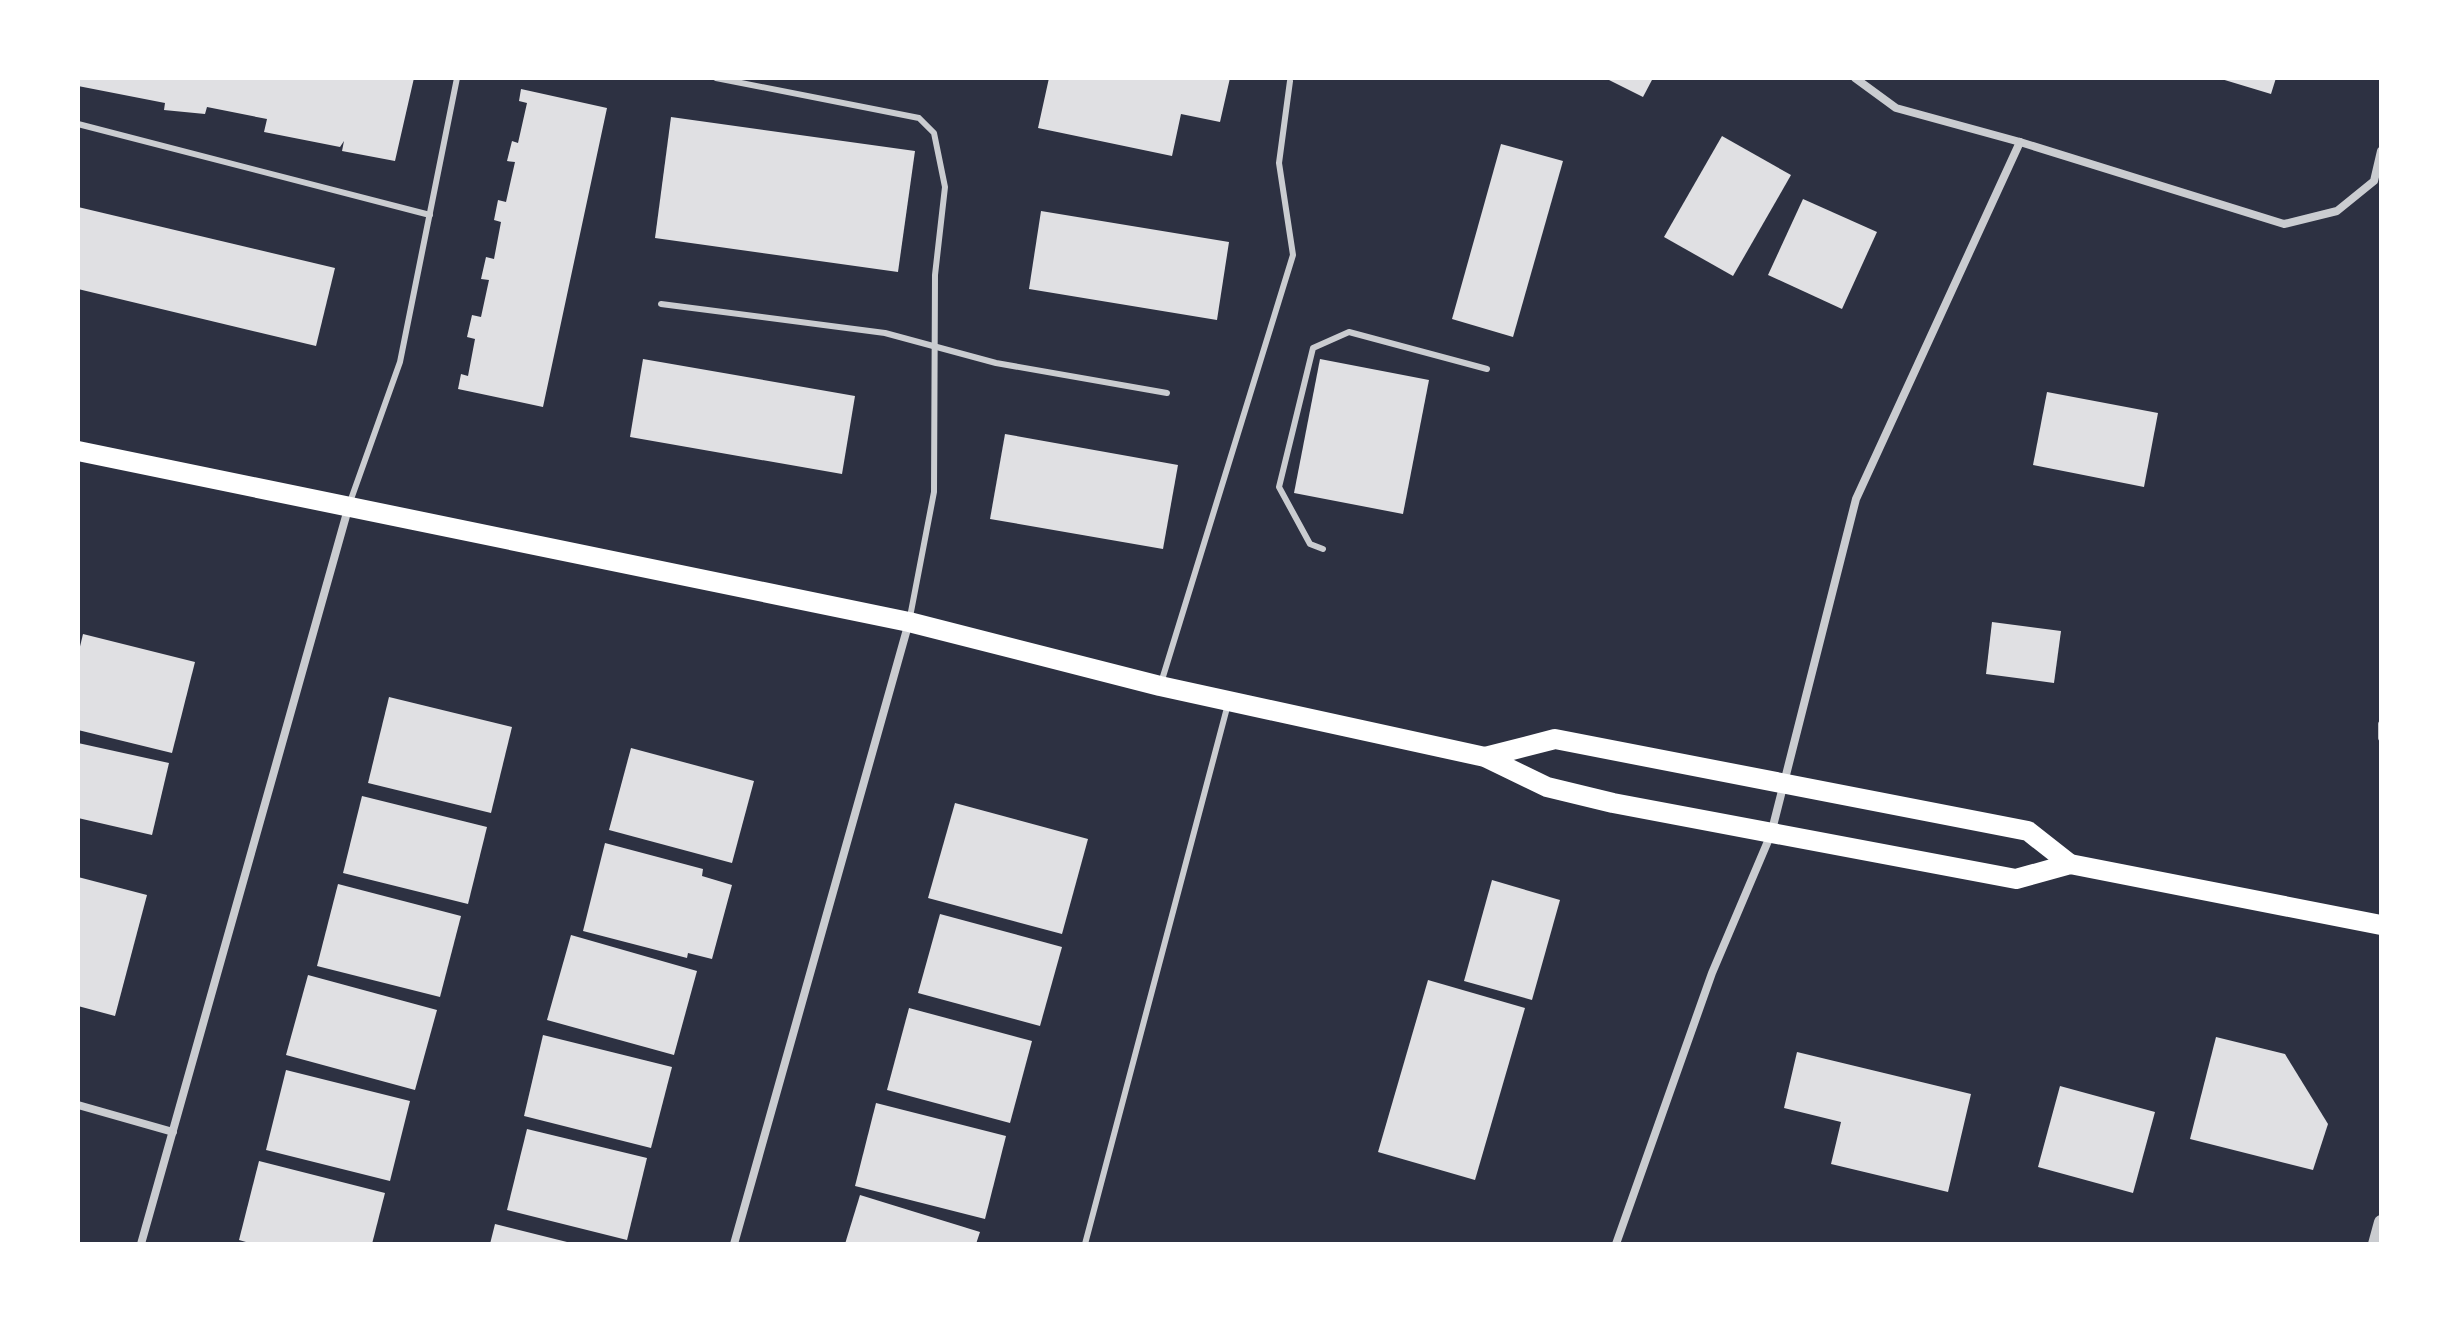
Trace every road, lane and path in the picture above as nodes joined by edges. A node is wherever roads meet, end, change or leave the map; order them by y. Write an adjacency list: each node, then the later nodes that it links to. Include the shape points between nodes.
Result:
1 (457, 78): 8 (lane)
2 (716, 78): 10 (lane, via 919,118 934,133 945,187)
3 (1855, 78): 6 (street, via 1896,108)
4 (1290, 81): 17 (lane, via 1279,163 1293,255)
5 (78, 124): 8 (lane)
6 (2020, 142): 7 (street, via 2284,224 2337,211 2374,181); 22 (street, via 1856,499)
7 (2381, 151)
8 (430, 215): 14 (lane, via 400,362)
9 (661, 304): 10 (lane, via 885,333)
10 (934, 345): 12 (lane, via 996,363); 16 (lane, via 934,492)
11 (1487, 369): 15 (lane, via 1349,332 1313,348 1279,487 1310,544)
12 (1167, 393)
13 (78, 451): 14 (main road)
14 (348, 509): 16 (main road); 27 (street)
15 (1323, 549)
16 (909, 622): 17 (main road); 30 (street)
17 (1160, 686): 18 (main road)
18 (1229, 701): 21 (main road); 31 (lane)
19 (2381, 724): 20 (lane)
20 (2381, 738)
21 (1485, 757): 22 (main road, via 1555,739); 23 (main road, via 1547,787)
22 (1786, 782): 23 (street); 24 (main road, via 2028,831)
23 (1771, 834): 24 (main road, via 2016,879); 32 (street, via 1712,973)
24 (2070, 864): 25 (main road)
25 (2381, 925)
26 (78, 1105): 27 (street)
27 (173, 1132): 29 (street)
28 (2381, 1222): 33 (street)
29 (141, 1244)
30 (734, 1244)
31 (1085, 1244)
32 (1616, 1244)
33 (2375, 1244)

